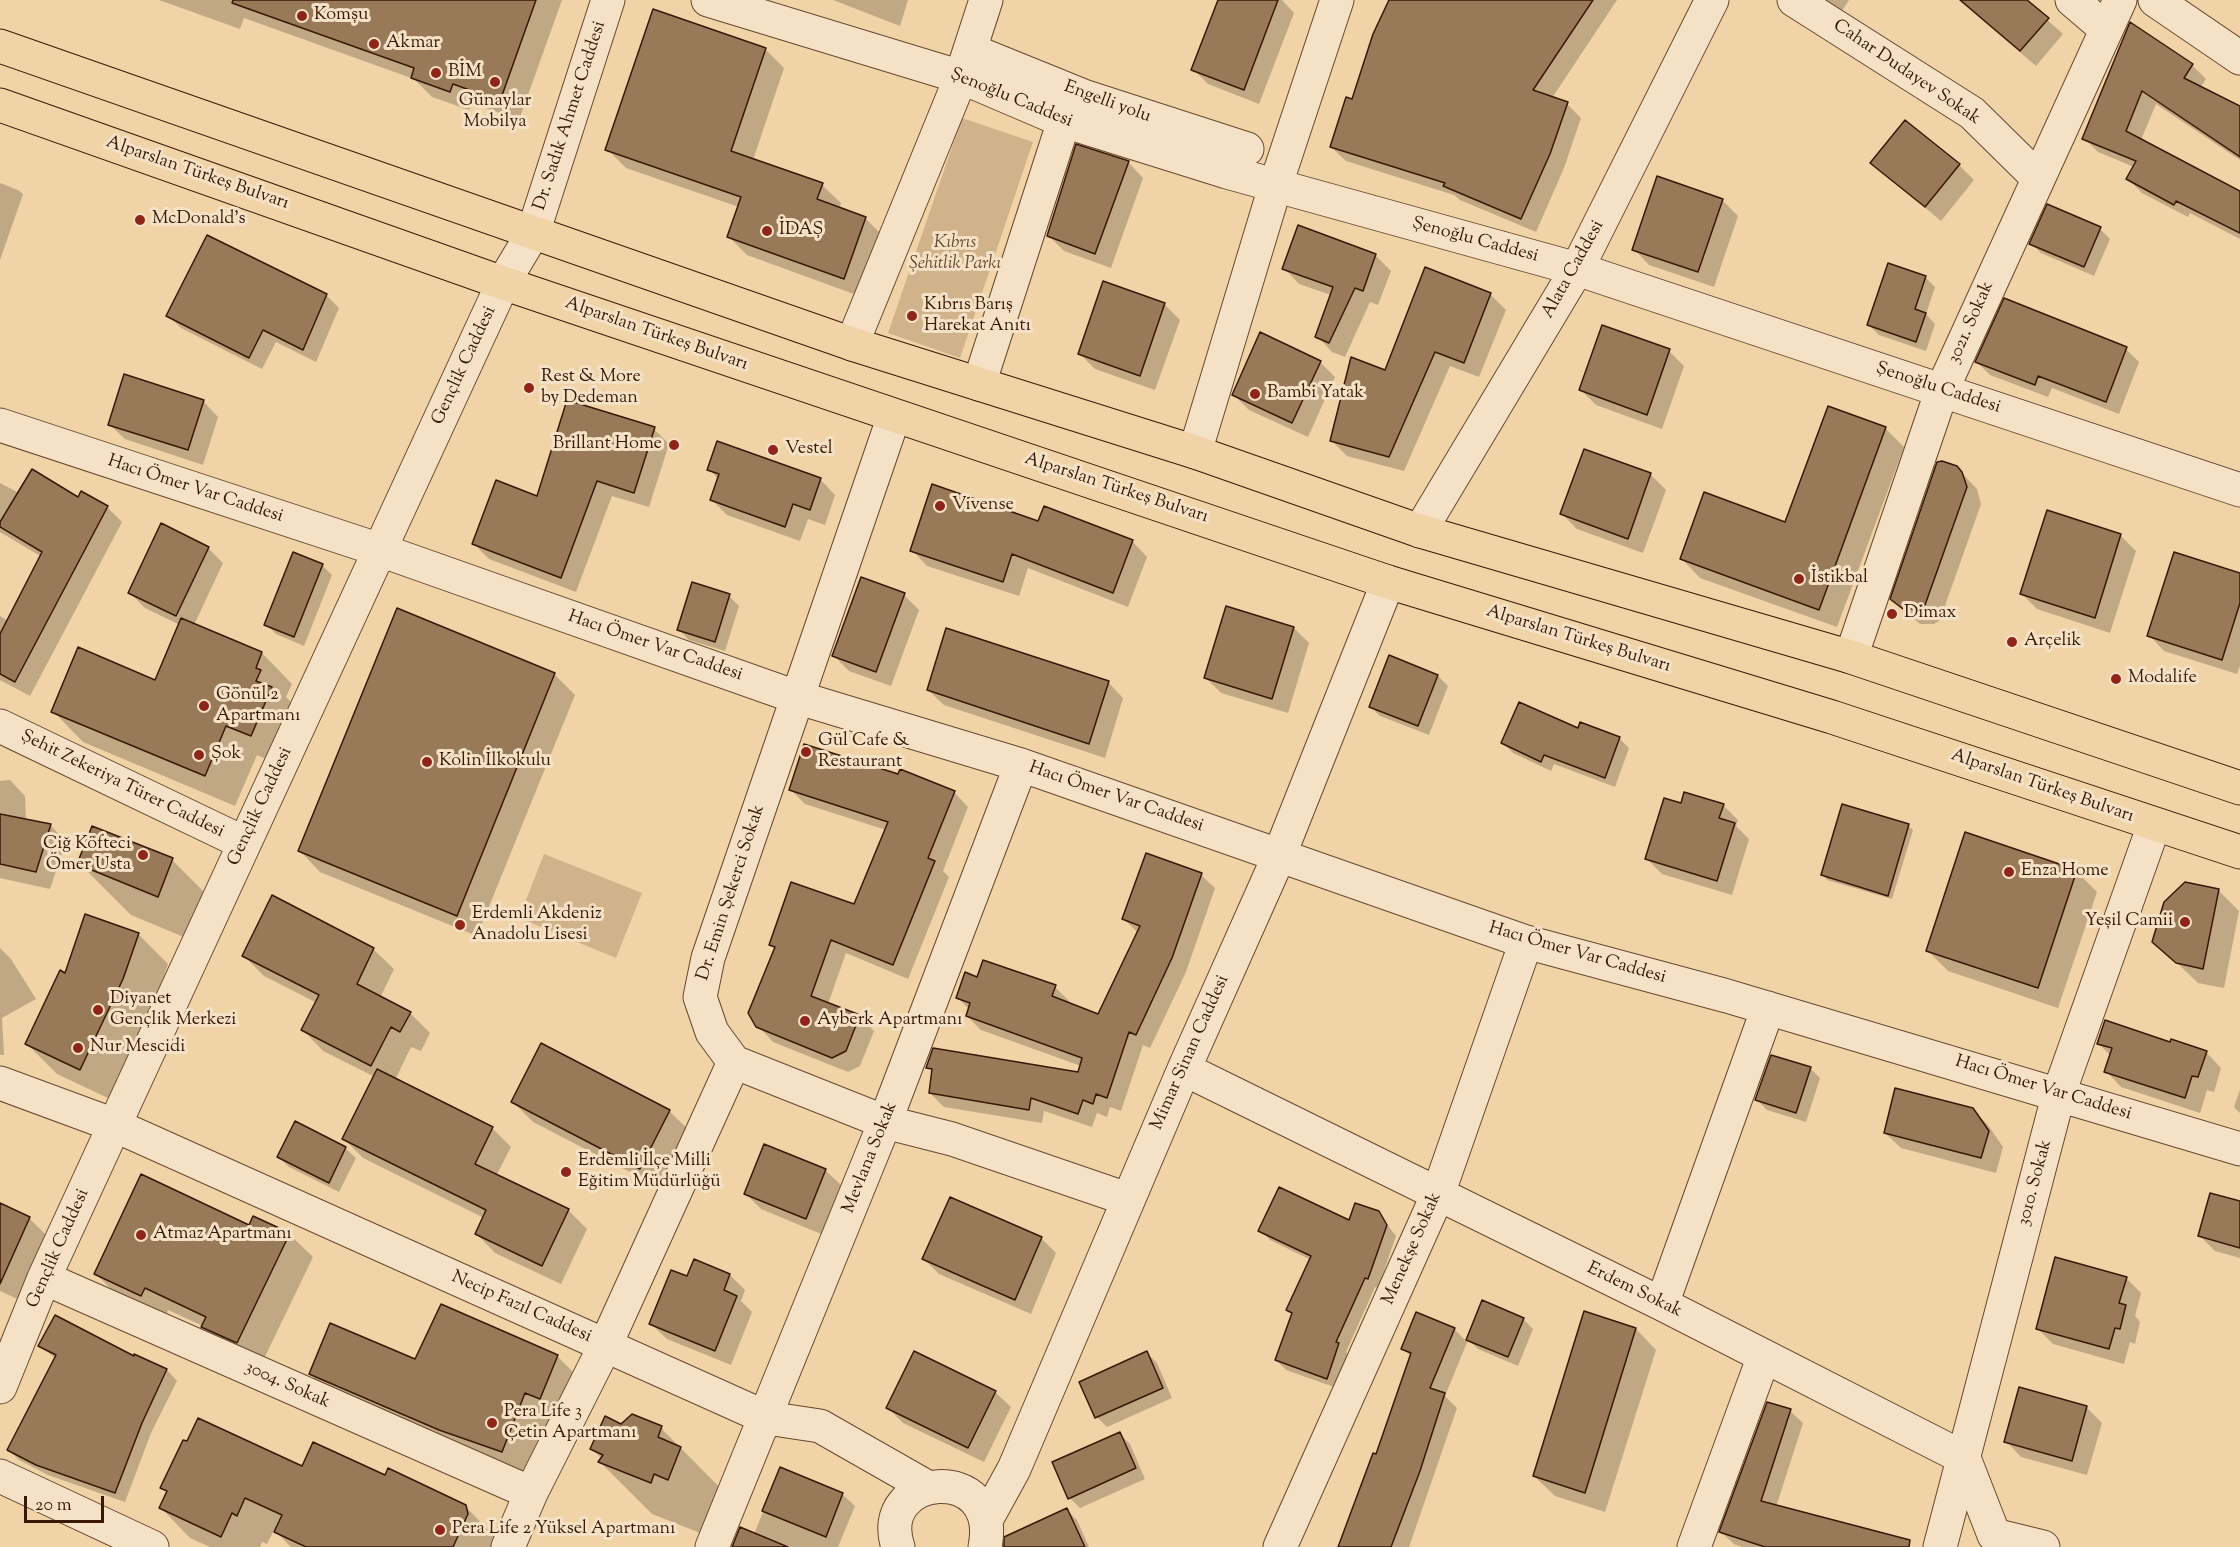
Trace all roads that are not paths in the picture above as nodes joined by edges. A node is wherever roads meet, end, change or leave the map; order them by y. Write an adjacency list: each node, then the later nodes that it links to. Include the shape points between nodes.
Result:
1 (608, 0): 19 (street, Dr. Sadık Ahmet Caddesi)
2 (708, 0): 13 (street, Şenoğlu Caddesi)
3 (986, 0): 13 (street)
4 (1336, 0): 18 (street)
5 (1712, 0): 20 (street, Alata Caddesi)
6 (1794, 0): 17 (street, Cahar Dudayev Sokak, via 1972,113)
7 (2072, 0): 10 (street)
8 (2120, 0): 10 (street, 3021. Sokak)
9 (2155, 0): 12 (street)
10 (2106, 29): 17 (street, 3021. Sokak)
11 (0, 46): 19 (highway)
12 (2240, 58)
13 (966, 64): 15 (street, Şenoğlu Caddesi); 16 (street, Engelli yolu, via 1086,97); 22 (street)
14 (0, 105): 21 (highway, Alparslan Türkeş Bulvarı)
15 (1064, 121): 18 (street, Şenoğlu Caddesi); 23 (street)
16 (1247, 149)
17 (2038, 178): 24 (street, 3021. Sokak)
18 (1275, 187): 20 (street, Şenoğlu Caddesi); 27 (street)
19 (533, 233): 21 (street, Gençlik Caddesi); 22 (highway)
20 (1577, 269): 24 (street, Şenoğlu Caddesi); 29 (street, Alata Caddesi)
21 (503, 283): 25 (highway, Alparslan Türkeş Bulvarı); 30 (street, Gençlik Caddesi)
22 (852, 344): 23 (highway)
23 (979, 384): 27 (highway)
24 (1942, 390): 28 (street, Şenoğlu Caddesi); 32 (street, 3021. Sokak)
25 (894, 416): 31 (highway, Alparslan Türkeş Bulvarı); 33 (street, Dr. Emin Şekerci Sokak)
26 (0, 426): 30 (street, Hacı Ömer Var Caddesi)
27 (1195, 452): 29 (highway)
28 (2240, 490)
29 (1420, 531): 32 (highway)
30 (380, 550): 33 (street, Hacı Ömer Var Caddesi); 38 (street, Gençlik Caddesi)
31 (1388, 582): 37 (highway, Alparslan Türkeş Bulvarı, via 1832,717); 40 (street, Mimar Sinan Caddesi)
32 (1851, 657): 36 (highway)
33 (796, 698): 35 (street, Hacı Ömer Var Caddesi); 43 (street, Dr. Emin Şekerci Sokak, via 708,958 700,997 712,1032)
34 (0, 726): 38 (street, Şehit Zekeriya Türer Caddesi)
35 (1021, 765): 40 (street, Hacı Ömer Var Caddesi); 47 (street, Mevlana Sokak)
36 (2240, 788)
37 (2154, 825): 39 (highway, Alparslan Türkeş Bulvarı); 46 (street, 3010. Sokak)
38 (244, 843): 48 (street, Gençlik Caddesi)
39 (2240, 852)
40 (1279, 856): 41 (street, Hacı Ömer Var Caddesi); 44 (street, Mimar Sinan Caddesi)
41 (1526, 942): 42 (street, Hacı Ömer Var Caddesi); 50 (street, Menekşe Sokak)
42 (1768, 1008): 46 (street, Hacı Ömer Var Caddesi); 53 (street)
43 (734, 1062): 47 (street); 54 (street)
44 (1184, 1069): 50 (street, Erdem Sokak); 51 (street, Mimar Sinan Caddesi)
45 (0, 1083): 48 (street, Necip Fazıl Caddesi)
46 (2059, 1093): 49 (street, Hacı Ömer Var Caddesi); 58 (street, 3010. Sokak)
47 (885, 1122): 51 (street, via 952,1138); 57 (street, Mevlana Sokak)
48 (114, 1125): 52 (street, Gençlik Caddesi); 54 (street, Necip Fazıl Caddesi)
49 (2240, 1149)
50 (1438, 1194): 53 (street, Erdem Sokak); 67 (street, Menekşe Sokak)
51 (1127, 1199): 62 (street, Mimar Sinan Caddesi)
52 (44, 1278): 56 (street, Gençlik Caddesi); 61 (street, 3004. Sokak)
53 (1662, 1304): 55 (street, Erdem Sokak)
54 (605, 1346): 57 (street, Necip Fazıl Caddesi); 61 (street)
55 (1764, 1356): 58 (street, Erdem Sokak); 68 (street)
56 (0, 1387)
57 (767, 1418): 60 (street, Necip Fazıl Caddesi, via 820,1426); 66 (street, Mevlana Sokak)
58 (1964, 1458): 69 (street, 3010. Sokak); 70 (street, via 1994,1535)
59 (0, 1476): 64 (street)
60 (927, 1487): 62 (street, via 950,1486 970,1495 980,1506); 63 (street, via 902,1507)
61 (531, 1493): 65 (street)
62 (986, 1533)
63 (894, 1544)
64 (152, 1547)
65 (508, 1547)
66 (712, 1547)
67 (1280, 1547)
68 (1694, 1547)
69 (1940, 1547)
70 (2043, 1547)

